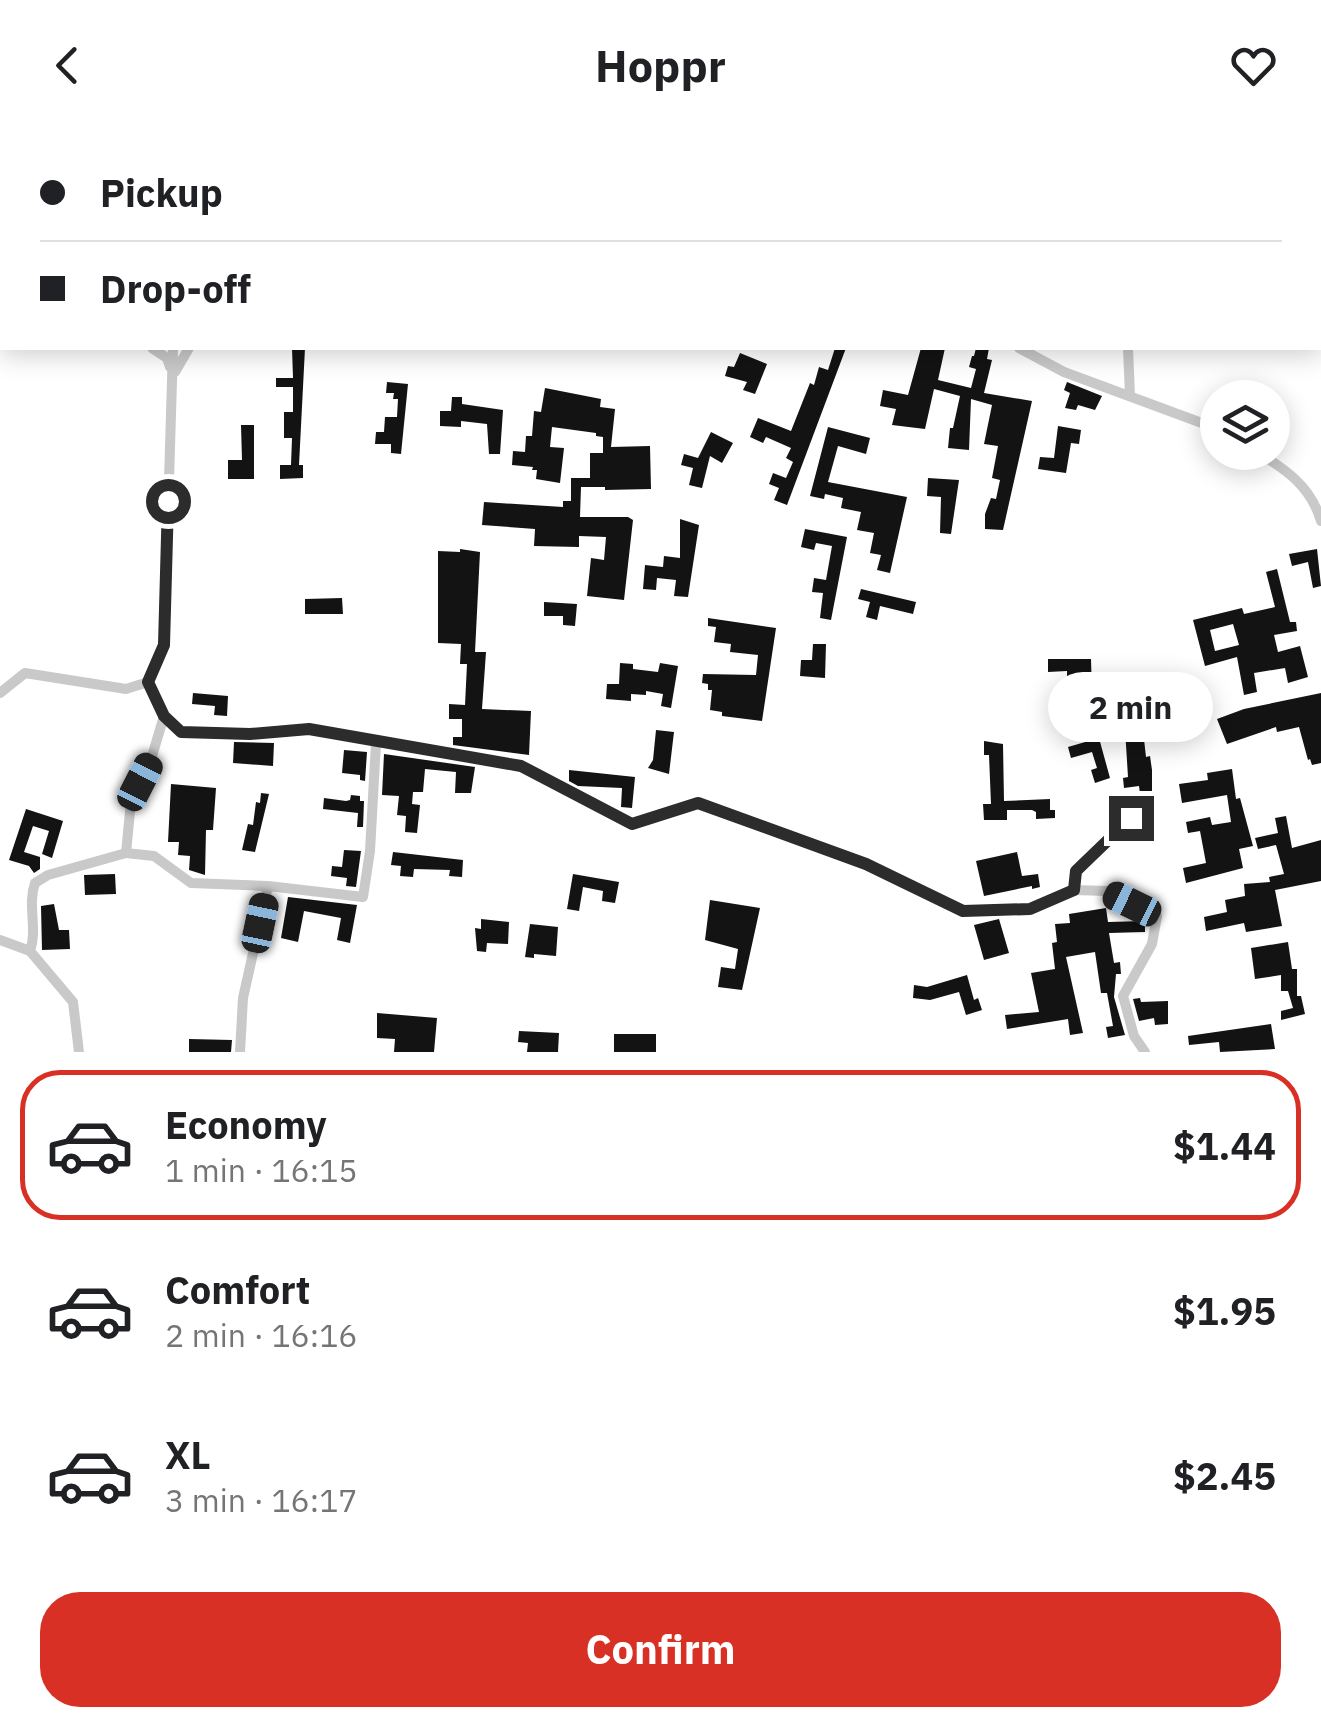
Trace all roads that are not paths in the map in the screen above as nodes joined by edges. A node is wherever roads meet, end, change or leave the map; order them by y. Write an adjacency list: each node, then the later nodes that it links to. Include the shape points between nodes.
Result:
1 (155, 350): 6 (street, via 168,358)
2 (173, 350): 6 (street)
3 (188, 350): 6 (street)
4 (1023, 350): 7 (street)
5 (1128, 350): 7 (street)
6 (174, 378): 11 (street, via 164,645)
7 (1130, 396): 8 (street)
8 (1200, 421)
9 (1286, 470): 10 (street, via 1315,500)
10 (1321, 521)
11 (148, 682): 12 (street, via 126,689 25,673); 13 (street)
12 (0, 693)
13 (164, 716): 14 (street, via 181,732 309,729); 16 (street, via 131,801)
14 (376, 743): 17 (street, via 363,897); 18 (street, via 521,766 632,824 698,803 866,864 963,911 1030,909)
15 (1131, 818): 18 (street, via 1076,871)
16 (126, 853): 17 (street, via 154,856 190,883); 20 (street, via 35,883)
17 (268, 886): 22 (street, via 243,998)
18 (1074, 890): 23 (street, via 1106,891 1157,916 1152,944 1123,996 1134,1036)
19 (0, 940): 20 (street)
20 (30, 951): 21 (street, via 73,1002)
21 (80, 1052)
22 (240, 1052)
23 (1146, 1052)

